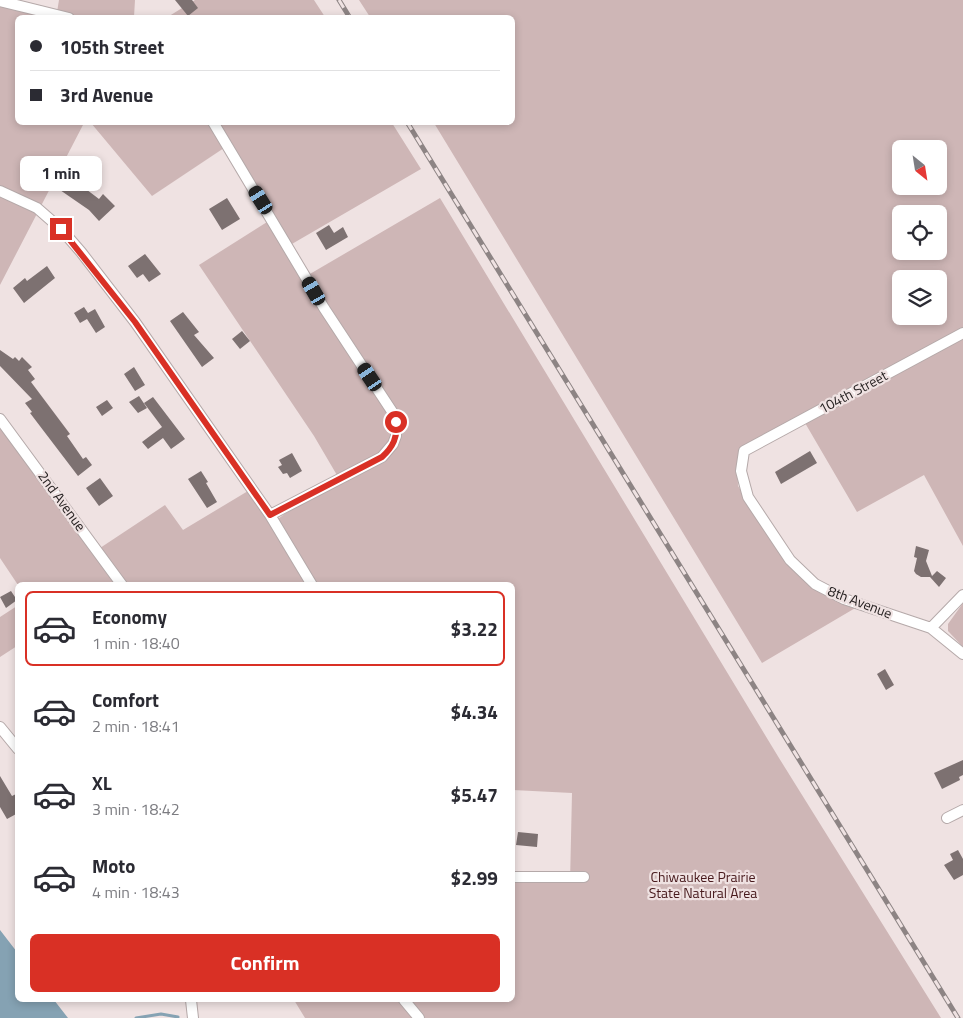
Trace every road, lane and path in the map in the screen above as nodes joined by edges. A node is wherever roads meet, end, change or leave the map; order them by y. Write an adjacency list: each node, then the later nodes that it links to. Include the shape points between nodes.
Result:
1 (0, 1): 2 (street)
2 (57, 15)
3 (215, 125): 8 (street, via 324,308 387,402 396,422 393,444 382,457)
4 (0, 190): 8 (street, via 37,208 81,252 135,322)
5 (963, 333): 7 (street, 104th Street)
6 (0, 420): 9 (street, 2nd Avenue)
7 (744, 451): 12 (street, 8th Avenue, via 740,471 748,497 790,560 815,584 844,599)
8 (270, 515): 10 (street)
9 (120, 582)
10 (310, 582)
11 (963, 595): 12 (street)
12 (931, 628): 13 (street, 8th Avenue)
13 (963, 654)
14 (0, 727): 15 (street)
15 (15, 745)
16 (963, 810): 17 (street)
17 (947, 818)
18 (515, 877): 19 (street)
19 (584, 877)
20 (191, 1002): 22 (street)
21 (406, 1002): 23 (street)
22 (193, 1018)
23 (419, 1018)

